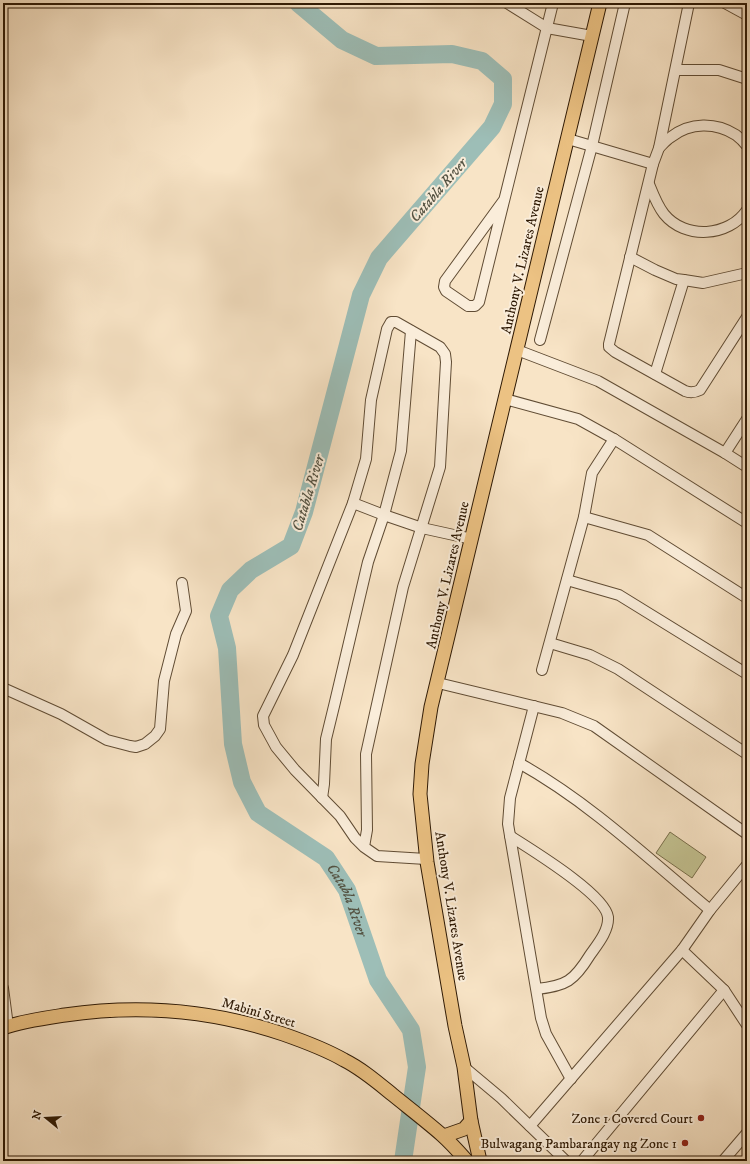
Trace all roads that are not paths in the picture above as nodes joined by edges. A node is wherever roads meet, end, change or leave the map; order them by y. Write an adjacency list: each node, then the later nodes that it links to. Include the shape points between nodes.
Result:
1 (507, 3): 8 (street)
2 (553, 3): 8 (street)
3 (600, 3): 9 (main road, Anthony V. Lizares Avenue)
4 (625, 3): 13 (street)
5 (689, 3): 10 (street)
6 (725, 3): 7 (street)
7 (747, 15)
8 (547, 28): 9 (street); 18 (street)
9 (592, 36): 12 (main road, Anthony V. Lizares Avenue)
10 (676, 70): 11 (street, via 719,70); 15 (street)
11 (747, 79)
12 (568, 139): 13 (street); 26 (main road, Anthony V. Lizares Avenue)
13 (592, 146): 16 (street); 25 (street)
14 (747, 146): 15 (street, via 722,127 704,124 686,128)
15 (659, 148): 16 (street)
16 (653, 164): 17 (street)
17 (649, 184): 19 (street, via 655,200 665,215 679,226 695,232 713,232 730,226); 20 (street)
18 (504, 200): 18 (street, via 445,281 446,291 471,307 479,302)
19 (747, 210)
20 (630, 257): 22 (street, via 654,270); 27 (street, via 609,347)
21 (747, 273): 22 (street, via 703,283)
22 (684, 280): 27 (street)
23 (747, 317): 27 (street, via 700,390 689,393)
24 (411, 331): 33 (street, via 396,322 391,322 387,329 371,400 366,459); 34 (street, via 401,451); 37 (street, via 440,347 445,354 446,362 440,467)
25 (540, 340)
26 (517, 350): 28 (main road, Anthony V. Lizares Avenue); 31 (street, via 598,382)
27 (655, 374)
28 (506, 399): 30 (street, via 578,419); 38 (main road, Anthony V. Lizares Avenue)
29 (747, 419): 31 (street)
30 (614, 439): 35 (street, via 592,473); 36 (street)
31 (725, 453): 32 (street)
32 (747, 467)
33 (353, 503): 34 (street); 50 (street, via 293,655 263,716 264,726 276,747)
34 (384, 515): 37 (street); 50 (street, via 368,562 326,739)
35 (584, 517): 39 (street); 41 (street, via 648,535)
36 (747, 523)
37 (422, 528): 38 (street); 53 (street, via 403,588 366,754 367,830)
38 (472, 540): 45 (main road, Anthony V. Lizares Avenue)
39 (567, 580): 42 (street); 44 (street, via 619,595)
40 (182, 583): 46 (street, via 186,611 176,634 164,681 160,729 145,744 136,747 107,740 61,714)
41 (747, 598)
42 (550, 643): 43 (street); 48 (street, via 590,655 618,669)
43 (542, 670)
44 (747, 674)
45 (438, 683): 47 (street); 54 (main road, Anthony V. Lizares Avenue, via 427,728 421,772 420,794)
46 (3, 688)
47 (534, 706): 49 (street); 51 (street, via 562,713 594,726)
48 (747, 754)
49 (519, 763): 52 (street, via 508,812); 56 (street, via 591,810)
50 (322, 798): 53 (street)
51 (747, 834)
52 (510, 836): 59 (street); 59 (street, via 552,862 576,881 606,910 608,917 601,939 573,979 554,988)
53 (364, 847): 54 (street, via 377,856)
54 (426, 859): 63 (main road, Anthony V. Lizares Avenue)
55 (747, 865): 56 (street)
56 (710, 910): 57 (street)
57 (682, 950): 60 (street); 64 (street)
58 (3, 988): 62 (street)
59 (537, 989): 64 (street, via 546,1034)
60 (724, 990): 61 (street); 72 (street)
61 (747, 1025)
62 (5, 1027): 68 (main road, Mabini Street, via 111,1009 177,1011 245,1022 297,1039 343,1059 369,1076)
63 (464, 1067): 65 (main road, Anthony V. Lizares Avenue); 66 (street)
64 (571, 1080): 66 (street)
65 (471, 1121): 68 (main road, via 464,1129); 70 (main road, Anthony V. Lizares Avenue)
66 (530, 1126): 71 (street)
67 (747, 1133): 73 (street)
68 (444, 1136): 69 (main road, Mabini Street)
69 (467, 1161)
70 (480, 1161)
71 (566, 1161)
72 (582, 1161)
73 (723, 1161)

